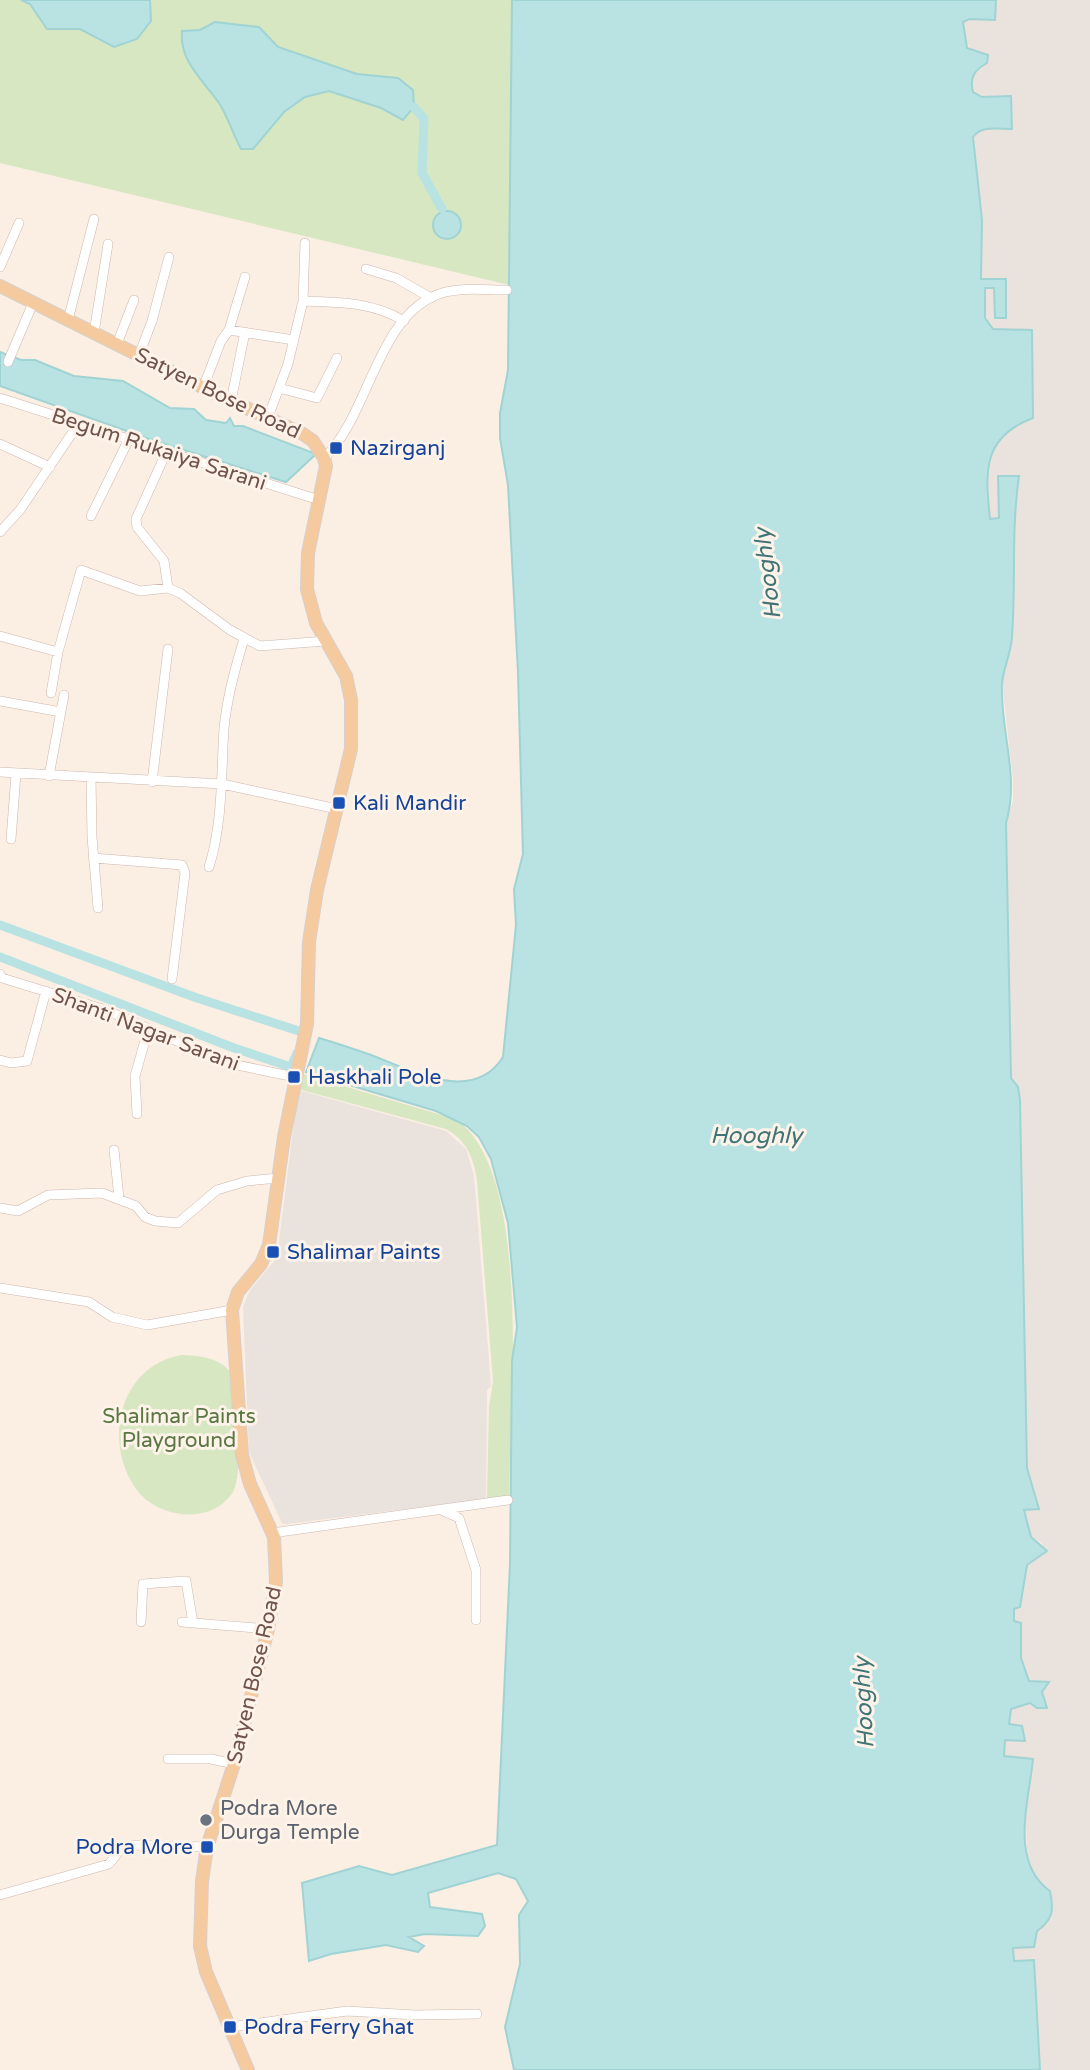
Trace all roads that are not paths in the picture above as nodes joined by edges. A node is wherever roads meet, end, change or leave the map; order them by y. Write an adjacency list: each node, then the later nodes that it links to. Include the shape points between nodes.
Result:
1 (94, 219): 15 (street)
2 (19, 223): 6 (street)
3 (305, 243): 13 (street)
4 (108, 244): 19 (street)
5 (169, 257): 22 (street)
6 (0, 267)
7 (366, 269): 11 (street, via 396,278)
8 (244, 277): 17 (street)
9 (0, 286): 14 (main road, Satyen Bose Road)
10 (507, 290): 11 (street, via 452,291)
11 (431, 298): 16 (street)
12 (134, 300): 21 (street)
13 (303, 302): 16 (street, via 353,303 384,310); 20 (street)
14 (33, 303): 15 (main road, Satyen Bose Road); 24 (street)
15 (68, 320): 19 (main road, Satyen Bose Road)
16 (404, 321): 34 (street, via 340,443)
17 (229, 330): 18 (street); 25 (street)
18 (245, 332): 20 (street); 28 (street)
19 (94, 333): 21 (main road, Satyen Bose Road)
20 (294, 340): 26 (street)
21 (117, 344): 22 (main road, Satyen Bose Road)
22 (139, 355): 25 (main road, Satyen Bose Road)
23 (337, 358): 26 (street, via 317,398)
24 (8, 362)
25 (203, 388): 28 (main road, Satyen Bose Road)
26 (279, 388): 29 (street)
27 (0, 398): 30 (street, Begum Rukaiya Sarani)
28 (231, 401): 29 (main road, Satyen Bose Road)
29 (268, 417): 34 (main road, Satyen Bose Road, via 313,440)
30 (79, 423): 31 (street, Begum Rukaiya Sarani); 35 (street)
31 (128, 441): 33 (street, Begum Rukaiya Sarani); 37 (street)
32 (0, 444): 35 (street)
33 (166, 453): 36 (street, Begum Rukaiya Sarani); 40 (street, via 136,519 137,527 164,561)
34 (324, 458): 36 (main road)
35 (50, 467): 38 (street)
36 (319, 500): 43 (main road, via 307,589)
37 (91, 516)
38 (4, 520): 39 (street)
39 (0, 531)
40 (168, 588): 42 (street); 45 (street, via 140,591 81,570)
41 (0, 636): 45 (street)
42 (244, 639): 43 (street, via 260,646); 55 (street, via 224,726)
43 (326, 641): 56 (main road, via 343,668 351,700 351,749)
44 (167, 649): 54 (street)
45 (58, 652): 46 (street)
46 (51, 693)
47 (64, 695): 49 (street)
48 (0, 701): 49 (street)
49 (61, 712): 52 (street)
50 (0, 772): 51 (street)
51 (16, 774): 52 (street); 57 (street)
52 (49, 776): 53 (street)
53 (91, 777): 54 (street); 58 (street)
54 (152, 782): 55 (street)
55 (222, 784): 56 (street); 59 (street)
56 (337, 809): 66 (main road, via 310,933 307,1024)
57 (11, 839)
58 (93, 858): 60 (street); 62 (street, via 182,865 185,873)
59 (209, 867)
60 (98, 908)
61 (0, 974): 63 (street, Shanti Nagar Sarani)
62 (172, 979)
63 (46, 991): 64 (street, Shanti Nagar Sarani, via 106,1010); 65 (street, via 27,1061)
64 (148, 1030): 66 (street, Shanti Nagar Sarani, via 227,1063); 67 (street, via 135,1076)
65 (0, 1060)
66 (296, 1074): 69 (main road)
67 (137, 1114)
68 (114, 1150): 70 (street)
69 (279, 1178): 70 (street, via 217,1190 178,1223 145,1217 136,1206); 73 (main road, via 269,1245 261,1264 238,1292)
70 (119, 1198): 71 (street, via 48,1195 18,1210)
71 (0, 1208)
72 (0, 1288): 73 (street, via 89,1302 112,1317 147,1325)
73 (232, 1310): 76 (main road, Satyen Bose Road, via 243,1462)
74 (508, 1500): 75 (street)
75 (439, 1509): 76 (street); 77 (street, via 459,1518 476,1570)
76 (272, 1533): 81 (main road, Satyen Bose Road, via 276,1582)
77 (476, 1620)
78 (141, 1622): 80 (street, via 143,1584 186,1581)
79 (182, 1622): 80 (street)
80 (193, 1623): 81 (street)
81 (268, 1629): 83 (main road, Satyen Bose Road)
82 (169, 1759): 83 (street)
83 (234, 1764): 84 (main road, Satyen Bose Road)
84 (207, 1847): 85 (street, via 132,1845 121,1849 108,1864); 87 (main road, Satyen Bose Road, via 200,1946)
85 (0, 1895)
86 (477, 2014): 87 (street, via 347,2011)
87 (230, 2027): 88 (main road, Satyen Bose Road)
88 (248, 2070)

